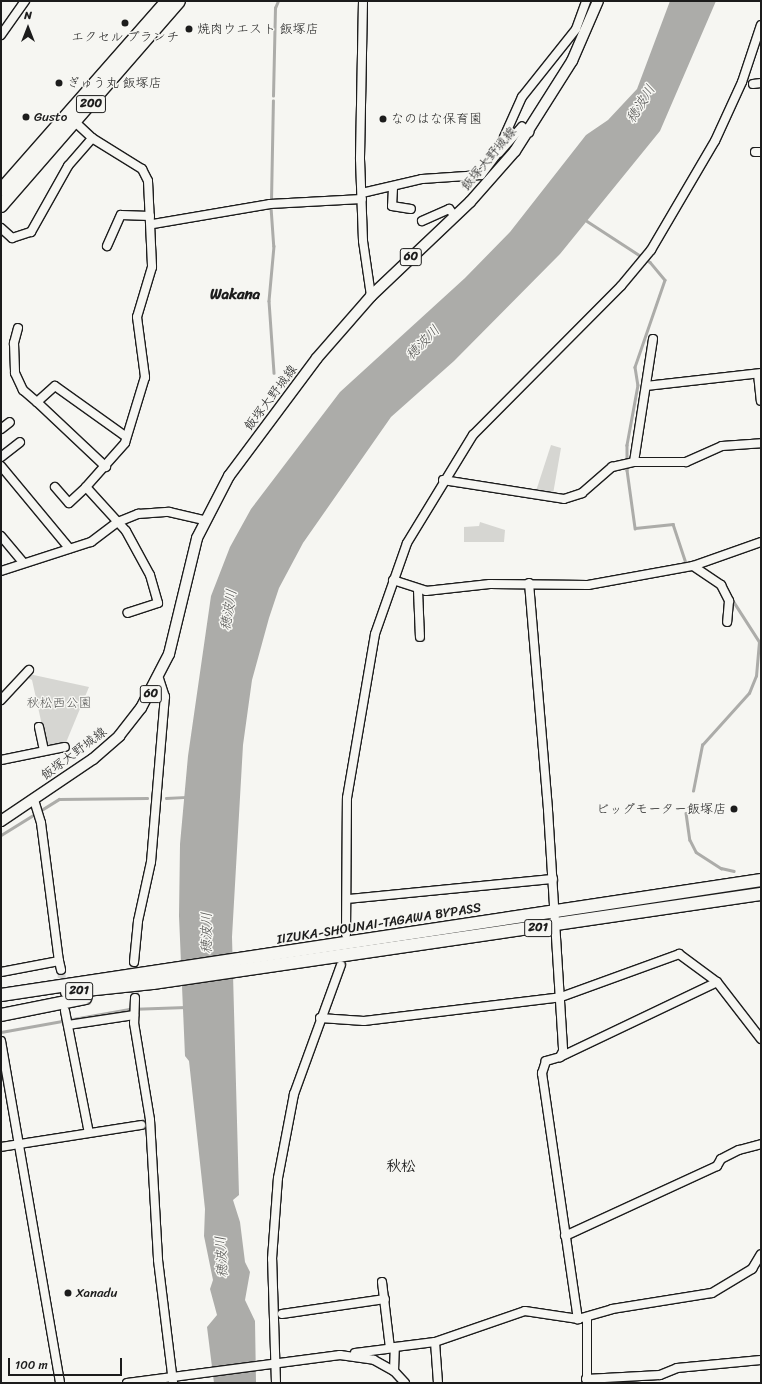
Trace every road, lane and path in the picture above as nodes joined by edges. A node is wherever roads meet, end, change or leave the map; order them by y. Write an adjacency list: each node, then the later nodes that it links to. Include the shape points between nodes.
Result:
1 (25, 1): 8 (street)
2 (167, 1): 14 (highway, 200)
3 (179, 1): 9 (highway, 200)
4 (363, 1): 15 (street)
5 (586, 1): 12 (street, via 576,29 522,97)
6 (598, 1): 10 (main road, 飯塚大野城線 / 60, via 572,61)
7 (761, 25): 39 (street, via 742,82 716,141 651,250 621,286 492,412)
8 (1, 35)
9 (75, 122): 11 (street); 16 (highway, 200)
10 (529, 132): 12 (street, via 522,127); 18 (main road, 飯塚大野城線 / 60, via 493,178)
11 (92, 138): 19 (street, via 145,172); 21 (street, via 68,166 31,232 12,238)
12 (496, 155): 13 (street, via 481,175 422,179)
13 (393, 188): 15 (street); 17 (street, via 392,206)
14 (1, 190)
15 (362, 196): 19 (street, via 270,204); 23 (street)
16 (1, 206)
17 (411, 209)
18 (455, 216): 20 (street, via 449,209 439,216); 23 (main road, 飯塚大野城線 / 60)
19 (152, 220): 22 (street, via 121,215); 32 (street, via 152,267 137,317 145,377)
20 (422, 221)
21 (1, 228)
22 (107, 246)
23 (371, 296): 42 (main road, 飯塚大野城線 / 60, via 278,408 229,476)
24 (18, 328): 29 (street, via 14,343 15,373 23,390)
25 (653, 339): 27 (street)
26 (760, 373): 27 (street); 28 (street)
27 (646, 386): 36 (street)
28 (761, 401)
29 (38, 402): 32 (street, via 55,386); 38 (street)
30 (10, 422): 31 (street)
31 (1, 429)
32 (125, 436): 38 (street, via 125,443)
33 (20, 442): 35 (street)
34 (761, 443): 36 (street, via 722,446 686,462)
35 (1, 457)
36 (634, 462): 39 (street, via 612,467 582,493 564,499)
37 (1, 466): 46 (street)
38 (106, 467): 41 (street)
39 (444, 480): 50 (street, via 406,543)
40 (55, 487): 41 (street, via 70,503)
41 (86, 487): 43 (street)
42 (204, 520): 43 (street, via 162,511); 57 (main road, 飯塚大野城線 / 60, via 193,552 176,629)
43 (118, 522): 46 (street, via 91,542); 53 (street, via 136,547 158,600 153,607)
44 (1, 536): 47 (street)
45 (761, 542): 48 (street)
46 (69, 548): 47 (street)
47 (24, 563): 49 (street)
48 (693, 566): 51 (street, via 588,585); 54 (street, via 721,585 729,601)
49 (1, 571)
50 (393, 580): 52 (street); 68 (street, via 375,634 347,798 344,881)
51 (529, 583): 52 (street); 65 (street)
52 (418, 590): 55 (street)
53 (128, 613)
54 (727, 622)
55 (420, 637)
56 (29, 670): 58 (street)
57 (159, 679): 63 (main road, 飯塚大野城線 / 60, via 119,736 93,759); 74 (street, via 165,697 151,862 138,921)
58 (1, 700)
59 (39, 727): 61 (street)
60 (64, 747): 61 (street)
61 (44, 750): 62 (street)
62 (1, 760)
63 (35, 802): 64 (main road, 飯塚大野城線 / 60); 73 (street)
64 (1, 821)
65 (553, 879): 68 (street); 69 (street)
66 (761, 880): 69 (highway, IIZUKA-SHOUNAI-TAGAWA BYPASS / 201)
67 (761, 894): 70 (highway, IIZUKA-SHOUNAI-TAGAWA BYPASS / 201)
68 (348, 898): 71 (street)
69 (555, 911): 70 (street); 72 (highway, IIZUKA-SHOUNAI-TAGAWA BYPASS / 201)
70 (556, 925): 72 (highway, IIZUKA-SHOUNAI-TAGAWA BYPASS / 201); 81 (street)
71 (346, 934)
72 (315, 954): 78 (highway, IIZUKA-SHOUNAI-TAGAWA BYPASS / 201)
73 (59, 961): 76 (street); 77 (street)
74 (134, 962)
75 (341, 965): 83 (street)
76 (60, 970)
77 (1, 972)
78 (152, 978): 80 (highway, IIZUKA-SHOUNAI-TAGAWA BYPASS / 201); 80 (highway, IIZUKA-SHOUNAI-TAGAWA BYPASS / 201); 82 (highway)
79 (716, 982): 81 (street, via 679,954); 84 (street); 86 (street)
80 (3, 994)
81 (561, 997): 83 (street, via 364,1022); 86 (street)
82 (4, 1014)
83 (320, 1018): 105 (street, via 294,1094 278,1178 272,1259)
84 (761, 1038)
85 (1, 1041): 89 (street)
86 (560, 1057): 92 (street, via 546,1061 542,1073)
87 (141, 1125): 88 (street)
88 (89, 1133): 89 (street); 107 (street, via 66,1018 134,1007 150,1120 158,1260)
89 (18, 1144): 91 (street); 109 (street)
90 (761, 1144): 92 (street, via 739,1150 721,1159 717,1166)
91 (1, 1147)
92 (565, 1236): 100 (street)
93 (761, 1254): 94 (street)
94 (752, 1269): 95 (street); 99 (street, via 712,1293 612,1309)
95 (761, 1269)
96 (382, 1282): 97 (street)
97 (385, 1299): 98 (street); 102 (street)
98 (282, 1314)
99 (587, 1318): 100 (street); 108 (street)
100 (578, 1319): 101 (street, via 525,1311)
101 (435, 1342): 102 (street); 114 (street)
102 (392, 1348): 103 (street); 106 (street)
103 (340, 1355): 105 (street); 106 (street, via 374,1360)
104 (761, 1360): 108 (street, via 677,1368 660,1375)
105 (274, 1366): 107 (street); 111 (street); 112 (street)
106 (394, 1371): 113 (street)
107 (173, 1379): 110 (street)
108 (587, 1381)
109 (60, 1383)
110 (128, 1383)
111 (276, 1383)
112 (282, 1383)
113 (405, 1383)
114 (438, 1383)

